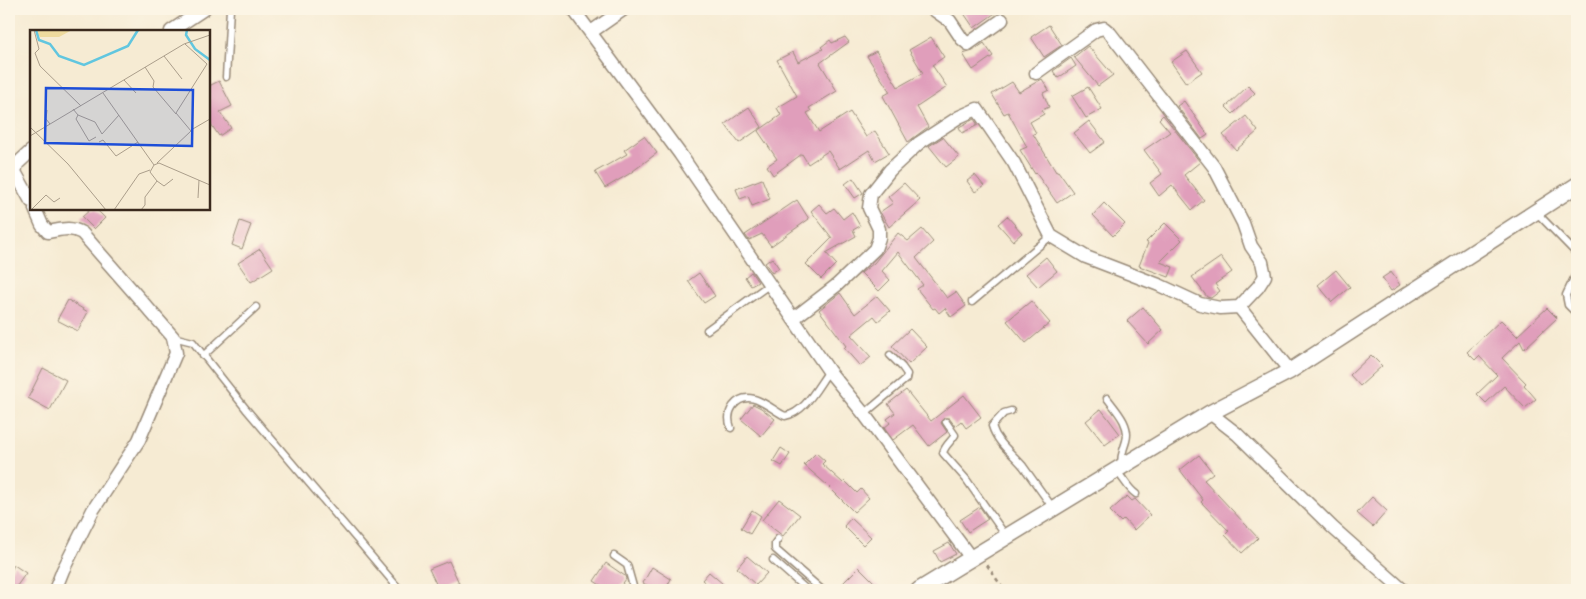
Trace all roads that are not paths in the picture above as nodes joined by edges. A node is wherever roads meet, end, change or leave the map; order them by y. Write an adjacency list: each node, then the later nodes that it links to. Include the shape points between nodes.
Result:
1 (204, 9): 7 (street)
2 (230, 9): 10 (lane)
3 (573, 9): 8 (street)
4 (624, 9): 8 (street)
5 (933, 9): 6 (street, via 950,21 968,44)
6 (1002, 20)
7 (172, 30)
8 (591, 32): 20 (street)
9 (1036, 74): 22 (street, via 1096,30 1104,28 1110,33 1214,167 1243,223 1251,246 1262,262 1265,276)
10 (226, 78)
11 (30, 152): 12 (street, via 17,164)
12 (12, 175): 14 (street)
13 (1577, 184): 16 (street)
14 (30, 200)
15 (35, 210): 27 (street, via 48,232 67,228 82,233)
16 (1535, 211): 18 (lane); 31 (street)
17 (1051, 236): 21 (lane); 22 (street, via 1086,257 1200,304); 25 (street, via 1014,163 977,109 958,117 919,143 890,170 871,194 869,208 879,229 875,249 837,285)
18 (1577, 254)
19 (1577, 272): 24 (lane, via 1566,295 1568,305)
20 (770, 284): 25 (street); 26 (lane)
21 (972, 302)
22 (1239, 307): 31 (street)
23 (256, 308): 29 (lane)
24 (1577, 314)
25 (793, 319): 30 (street)
26 (707, 330)
27 (174, 337): 29 (lane, via 192,342); 46 (street, via 176,353 139,440 93,510)
28 (890, 355): 35 (lane, via 907,374 906,379)
29 (203, 356): 47 (lane)
30 (829, 371): 35 (street); 37 (lane, via 794,415 785,416 765,402 749,398 734,406 728,421)
31 (1290, 371): 34 (street)
32 (1106, 398): 38 (lane, via 1125,422 1127,432)
33 (1010, 411): 40 (lane, via 992,426 994,431)
34 (1210, 413): 38 (street); 52 (street, via 1237,434 1333,528)
35 (864, 414): 44 (street)
36 (946, 422): 41 (lane, via 955,435 943,453 966,479)
37 (731, 428)
38 (1118, 468): 39 (lane, via 1129,490); 40 (street)
39 (1136, 494)
40 (1053, 508): 41 (street)
41 (1006, 538): 44 (street)
42 (778, 539): 50 (lane, via 775,549)
43 (614, 556): 48 (lane, via 627,566)
44 (975, 556): 51 (street)
45 (773, 560): 49 (lane)
46 (55, 590)
47 (400, 590)
48 (634, 590)
49 (807, 590)
50 (822, 590)
51 (919, 590)
52 (1403, 590)

